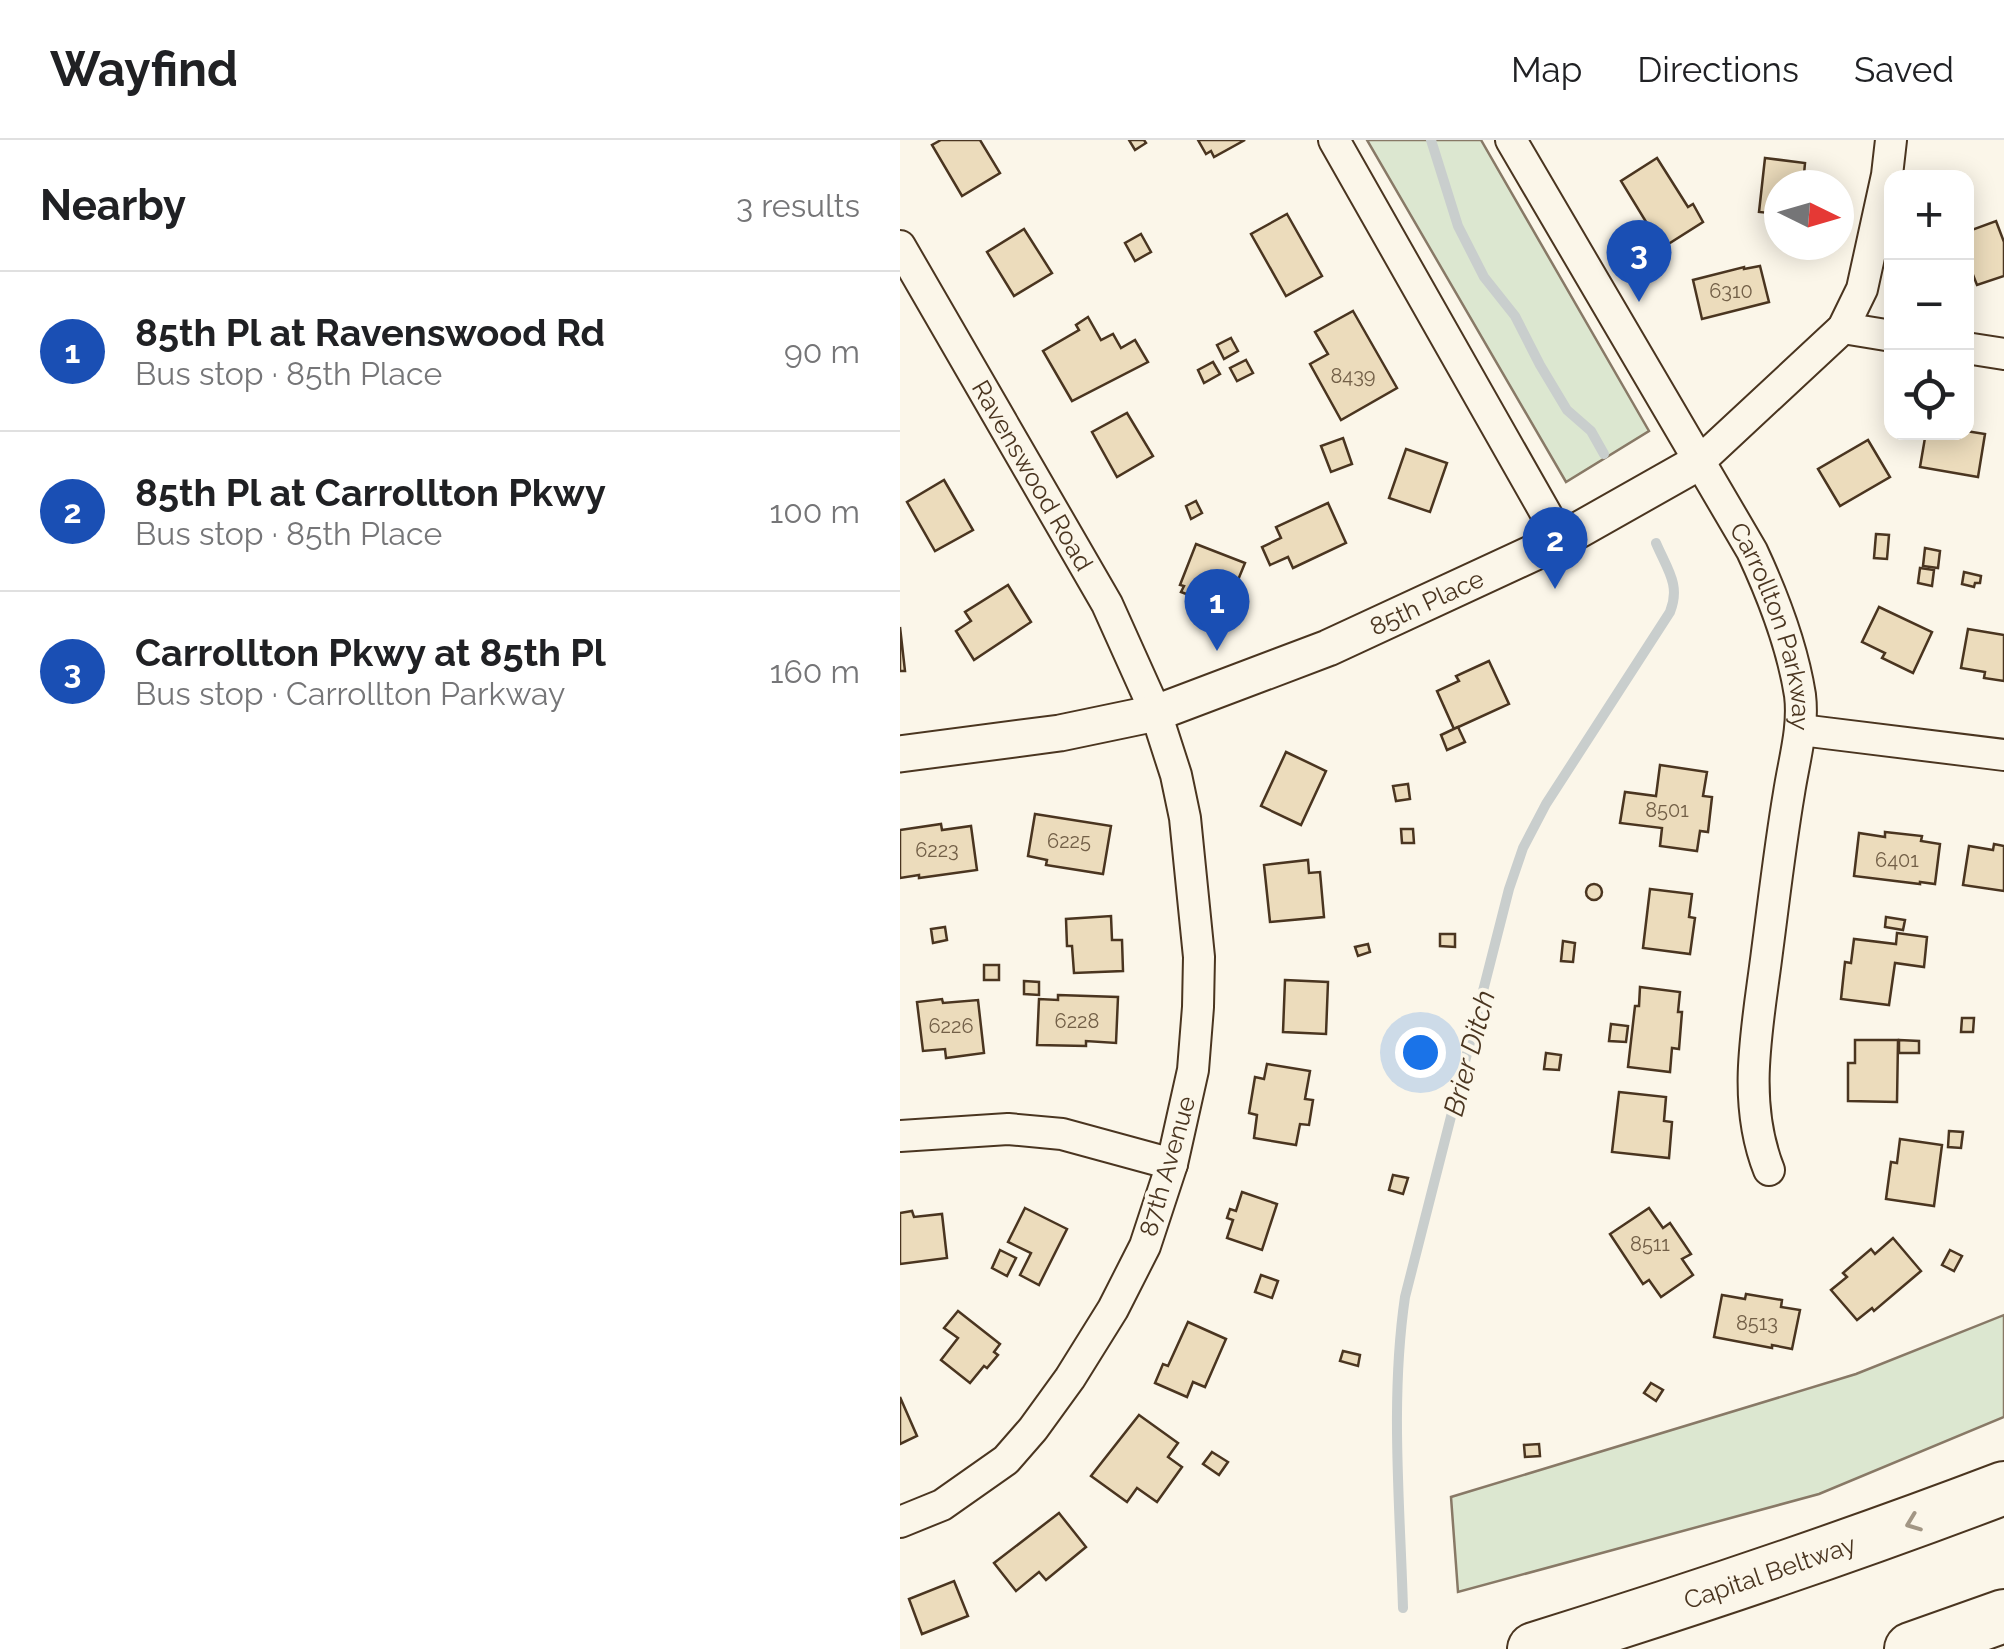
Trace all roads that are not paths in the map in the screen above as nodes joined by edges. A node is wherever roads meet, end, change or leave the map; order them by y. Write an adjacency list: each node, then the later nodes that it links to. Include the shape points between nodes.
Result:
1 (1334, 140): 10 (street)
2 (1512, 140): 9 (street, Carrollton Parkway)
3 (1892, 140): 5 (street, via 1862,289)
4 (900, 246): 11 (street, Ravenswood Road, via 1106,604)
5 (1843, 328): 6 (street); 9 (street, 85th Place)
6 (1884, 335)
7 (1974, 349): 8 (street)
8 (2004, 354)
9 (1698, 462): 10 (street, 85th Place); 12 (street, Carrollton Parkway, via 1774,598 1800,696)
10 (1562, 540): 11 (street, 85th Place, via 1328,648)
11 (1156, 713): 13 (street, 85th Place); 16 (street, 87th Avenue, via 1185,818 1199,957 1193,1070)
12 (1800, 730): 14 (street); 17 (street, Carrollton Parkway, via 1754,1054 1752,1096)
13 (900, 754)
14 (2004, 755)
15 (900, 1136): 16 (street, via 1008,1129 1062,1134)
16 (1172, 1164): 19 (street, 87th Avenue, via 1145,1246 1113,1310 1033,1429 971,1485)
17 (1769, 1170)
18 (2004, 1488): 21 (highway, Capital Beltway, one-way to 21)
19 (900, 1522)
20 (2004, 1616): 22 (highway)
21 (1534, 1649)
22 (1912, 1649)

